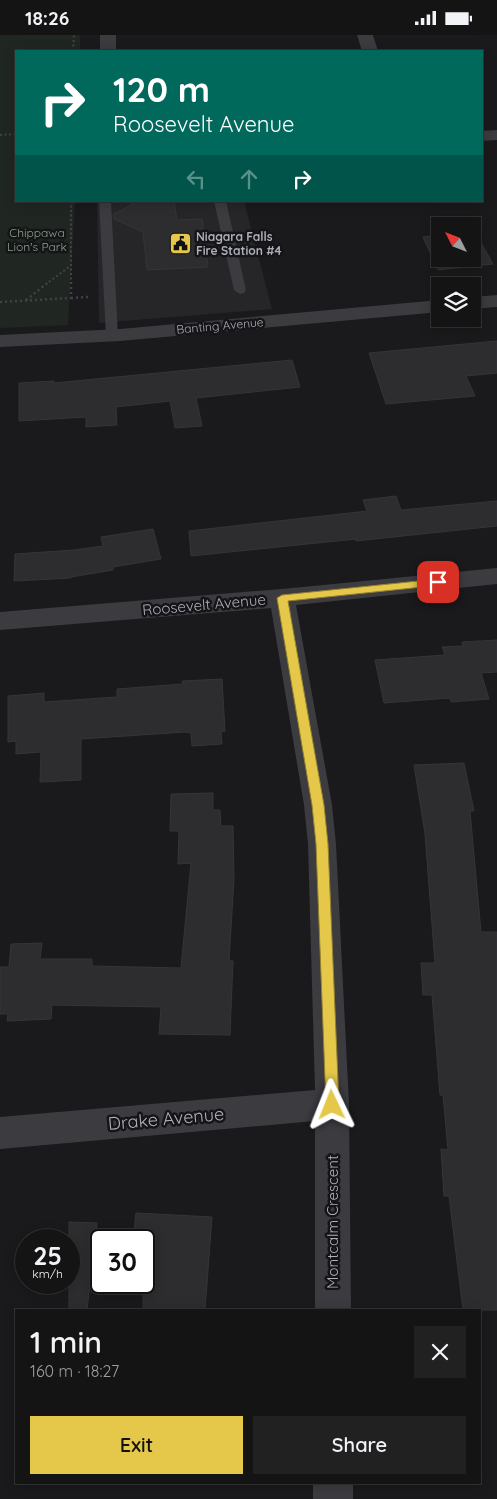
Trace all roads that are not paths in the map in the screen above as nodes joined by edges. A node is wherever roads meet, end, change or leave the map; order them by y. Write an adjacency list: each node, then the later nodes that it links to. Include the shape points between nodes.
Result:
1 (108, 35): 3 (street)
2 (365, 35): 4 (street)
3 (108, 50)
4 (370, 50)
5 (497, 135): 6 (street)
6 (483, 136)
7 (105, 202): 13 (lane)
8 (220, 202): 9 (lane)
9 (240, 289)
10 (497, 301): 11 (street)
11 (481, 302)
12 (431, 307): 13 (street, Banting Avenue)
13 (112, 336): 14 (street, Banting Avenue)
14 (0, 341)
15 (497, 576): 16 (street, Roosevelt Avenue)
16 (282, 598): 17 (street, Roosevelt Avenue); 18 (street, Montcalm Crescent, via 322,844)
17 (0, 621)
18 (332, 1105): 19 (street, Drake Avenue); 20 (street, Montcalm Crescent)
19 (0, 1133)
20 (333, 1309)
21 (333, 1484): 22 (street)
22 (333, 1499)

